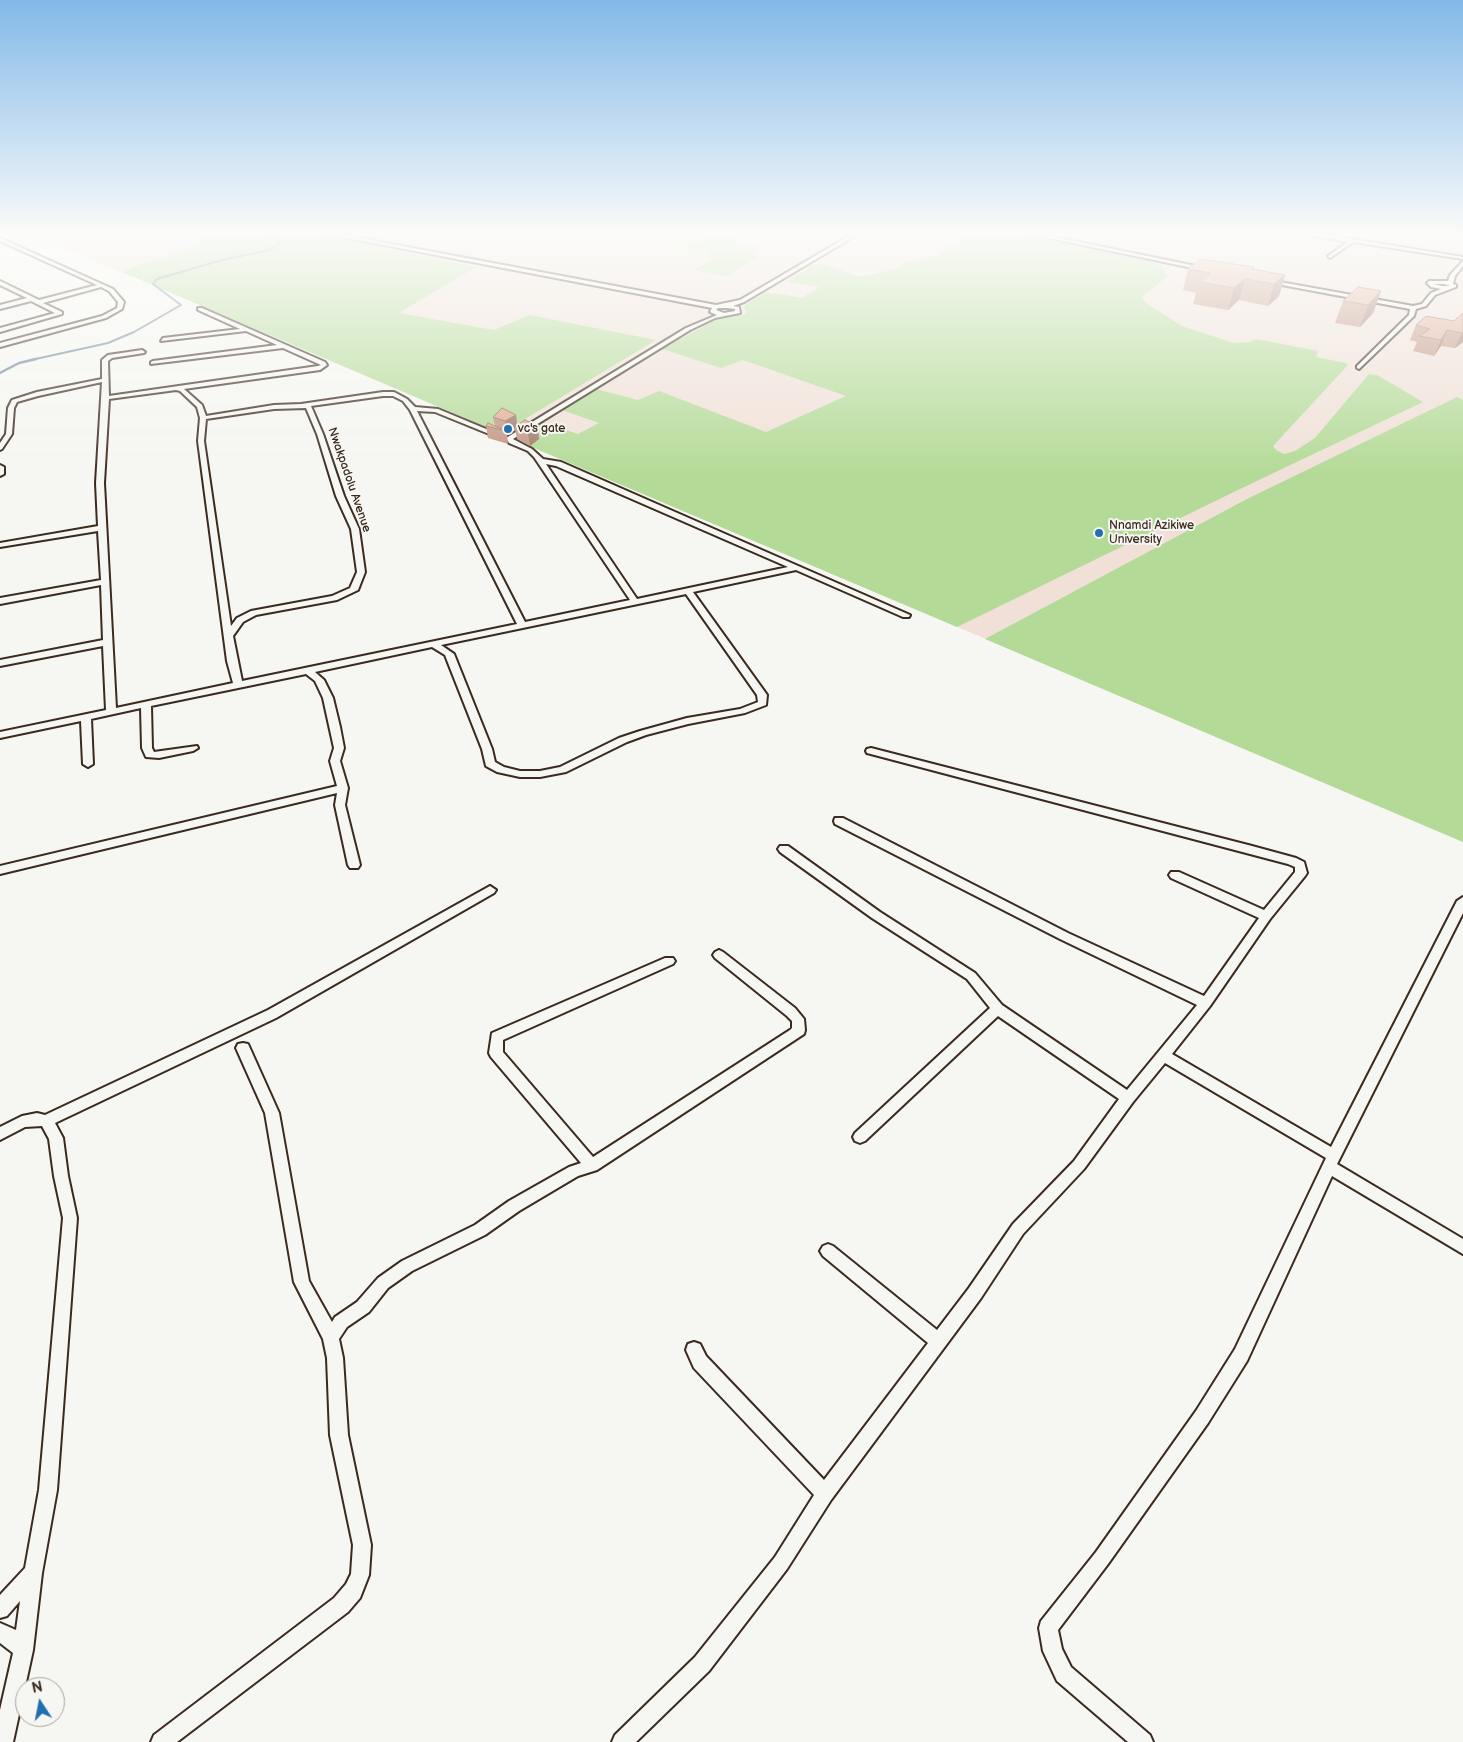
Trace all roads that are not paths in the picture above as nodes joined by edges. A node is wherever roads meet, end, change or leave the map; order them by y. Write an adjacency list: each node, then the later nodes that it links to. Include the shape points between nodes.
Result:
1 (56, 314): 6 (street)
2 (109, 314): 9 (street)
3 (212, 314): 7 (street)
4 (710, 314): 22 (street, via 510,436)
5 (1412, 314): 15 (street)
6 (10, 328): 8 (street); 9 (street)
7 (245, 329): 10 (street); 12 (street)
8 (0, 330)
9 (32, 337): 11 (street)
10 (163, 340)
11 (0, 345)
12 (282, 346): 14 (street); 17 (street, via 324,365)
13 (142, 352): 16 (street, via 106,358)
14 (153, 363)
15 (1359, 368)
16 (104, 380): 18 (street); 23 (street, via 10,402 8,434)
17 (175, 388): 18 (street); 21 (street, via 200,406)
18 (106, 398): 27 (street, via 100,483)
19 (304, 406): 20 (street, via 394,394); 21 (street, via 274,407); 36 (street, Nwakpadolu Avenue, via 311,410 340,496 355,529 361,572 354,590 347,594 254,613 240,620)
20 (413, 409): 22 (street, via 436,410); 35 (street)
21 (203, 418): 36 (street, via 201,441)
22 (510, 440): 24 (street, via 530,450)
23 (0, 448)
24 (540, 462): 29 (street, via 558,464); 33 (street)
25 (0, 466): 26 (street)
26 (0, 474)
27 (102, 528): 28 (street); 30 (street)
28 (0, 545)
29 (795, 568): 31 (street); 34 (street)
30 (105, 582): 32 (street); 37 (street)
31 (688, 591): 33 (street); 38 (street, via 762,695 763,703 742,711 643,733 562,770 520,774 490,764 449,654)
32 (0, 601)
33 (635, 602): 35 (street)
34 (906, 615)
35 (523, 626): 38 (street)
36 (229, 635): 41 (street)
37 (108, 642): 39 (street); 43 (street)
38 (432, 644): 40 (street)
39 (0, 663)
40 (307, 670): 41 (street); 49 (street, via 319,680 328,698 339,748 335,761)
41 (238, 685): 42 (street)
42 (146, 705): 43 (street); 46 (street, via 150,755)
43 (111, 712): 44 (street)
44 (86, 717): 45 (street); 48 (street)
45 (0, 735)
46 (193, 748)
47 (871, 751): 57 (street, via 1297,863 1301,873)
48 (88, 764)
49 (343, 788): 52 (street, via 340,805); 53 (street)
50 (839, 821): 60 (street, via 1064,936)
51 (784, 849): 61 (street, via 876,915 971,976)
52 (354, 865)
53 (0, 870)
54 (1175, 875): 57 (street)
55 (490, 890): 65 (street, via 272,1014)
56 (1463, 901): 68 (street)
57 (1266, 916): 60 (street)
58 (719, 955): 69 (street, via 791,1012 798,1019 799,1030)
59 (669, 961): 69 (street, via 497,1037 496,1053)
60 (1206, 1003): 63 (street)
61 (998, 1010): 64 (street); 67 (street)
62 (243, 1048): 72 (street, via 272,1113 302,1282)
63 (1163, 1055): 64 (street); 68 (street)
64 (1128, 1098): 73 (street, via 1079,1165 1018,1229)
65 (46, 1121): 66 (street, via 37,1118 22,1122); 76 (street, via 56,1138 70,1218 48,1490)
66 (0, 1134)
67 (860, 1137)
68 (1332, 1162): 70 (street); 83 (street, via 1241,1356 1102,1558 1048,1628 1053,1651 1064,1674)
69 (592, 1166): 72 (street, via 574,1171 480,1230 407,1266 383,1283 363,1307 341,1322)
70 (1463, 1247)
71 (828, 1251): 73 (street)
72 (331, 1337): 81 (street, via 339,1435 362,1545 360,1575 354,1591 341,1605)
73 (938, 1341): 75 (street)
74 (694, 1350): 75 (street, via 700,1362)
75 (825, 1494): 82 (street, via 781,1562 702,1664)
76 (33, 1573): 77 (street); 79 (street)
77 (0, 1609)
78 (0, 1633): 79 (street, via 9,1636)
79 (23, 1650): 80 (street)
80 (3, 1742)
81 (160, 1742)
82 (622, 1742)
83 (1143, 1742)

